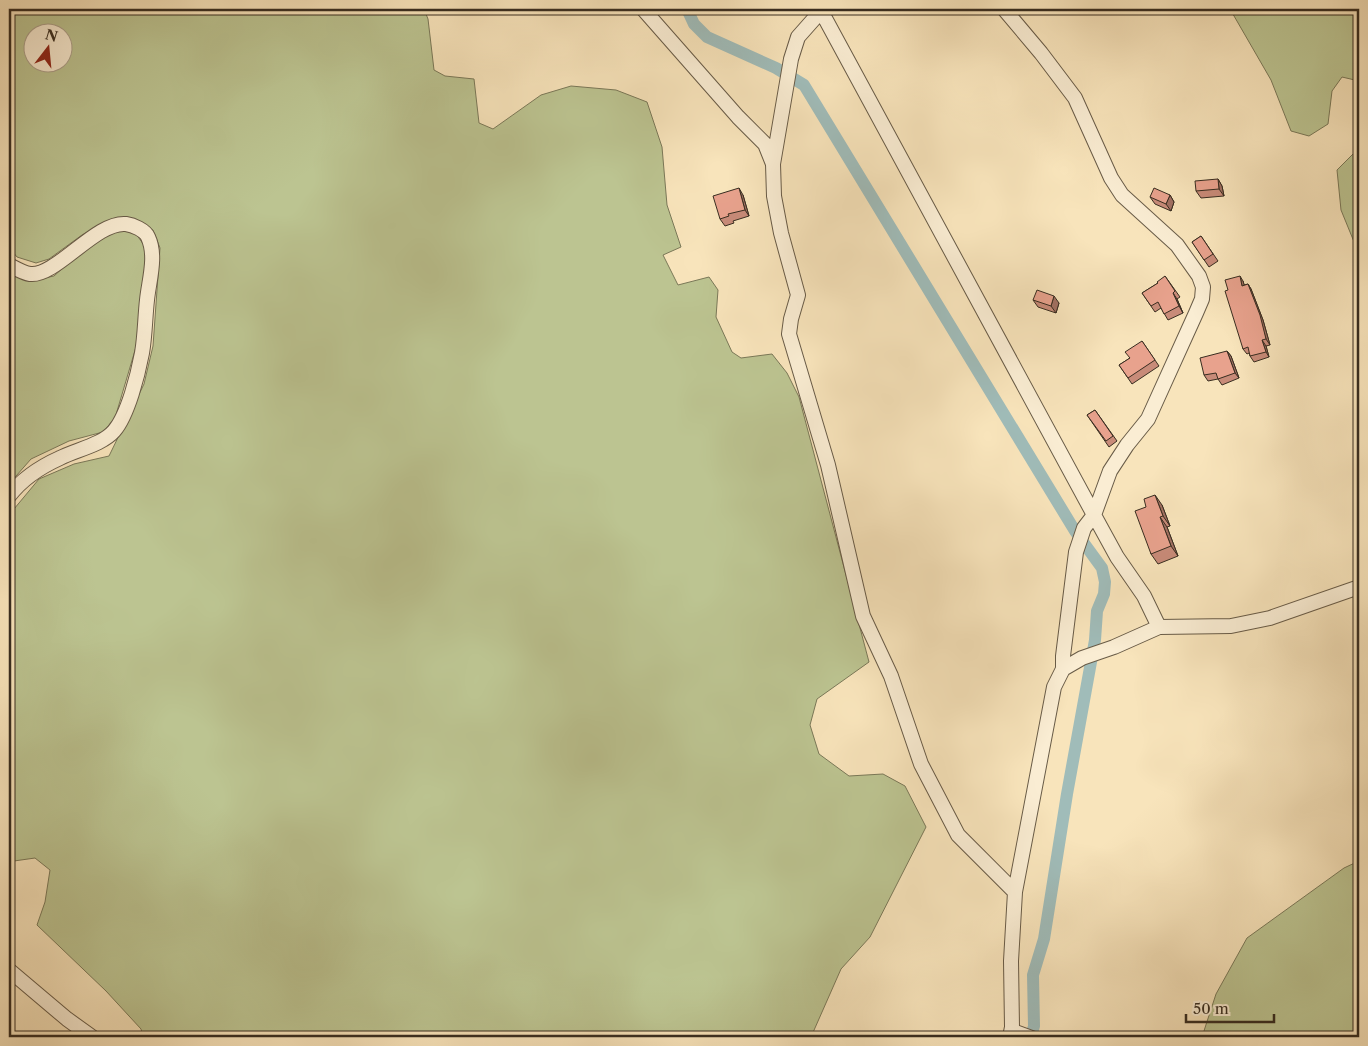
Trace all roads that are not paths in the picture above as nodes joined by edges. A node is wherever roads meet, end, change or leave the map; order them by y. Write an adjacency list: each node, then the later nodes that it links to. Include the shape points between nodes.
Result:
1 (643, 9): 4 (street, via 765,144)
2 (822, 9): 4 (street, via 798,37 791,59); 7 (street)
3 (1004, 9): 7 (street, via 1075,98 1122,195 1177,245 1199,276 1203,288 1196,313 1148,419 1110,471)
4 (774, 164): 11 (street, via 774,196 798,295 789,334 828,465 863,616 891,676 921,764 958,835)
5 (9, 265): 6 (street, via 30,274 45,271 111,227 124,224 147,235 152,250 142,353 125,414 113,432 33,473)
6 (9, 496)
7 (1094, 515): 9 (street, via 1144,596); 10 (street, via 1079,542)
8 (1359, 587): 9 (street, via 1270,618 1231,626)
9 (1159, 627): 10 (street)
10 (1063, 669): 11 (street, via 1054,687)
11 (1014, 892): 13 (street, via 1011,962)
12 (9, 970): 14 (street)
13 (1015, 1032): 15 (lane)
14 (92, 1037)
15 (1039, 1037)

